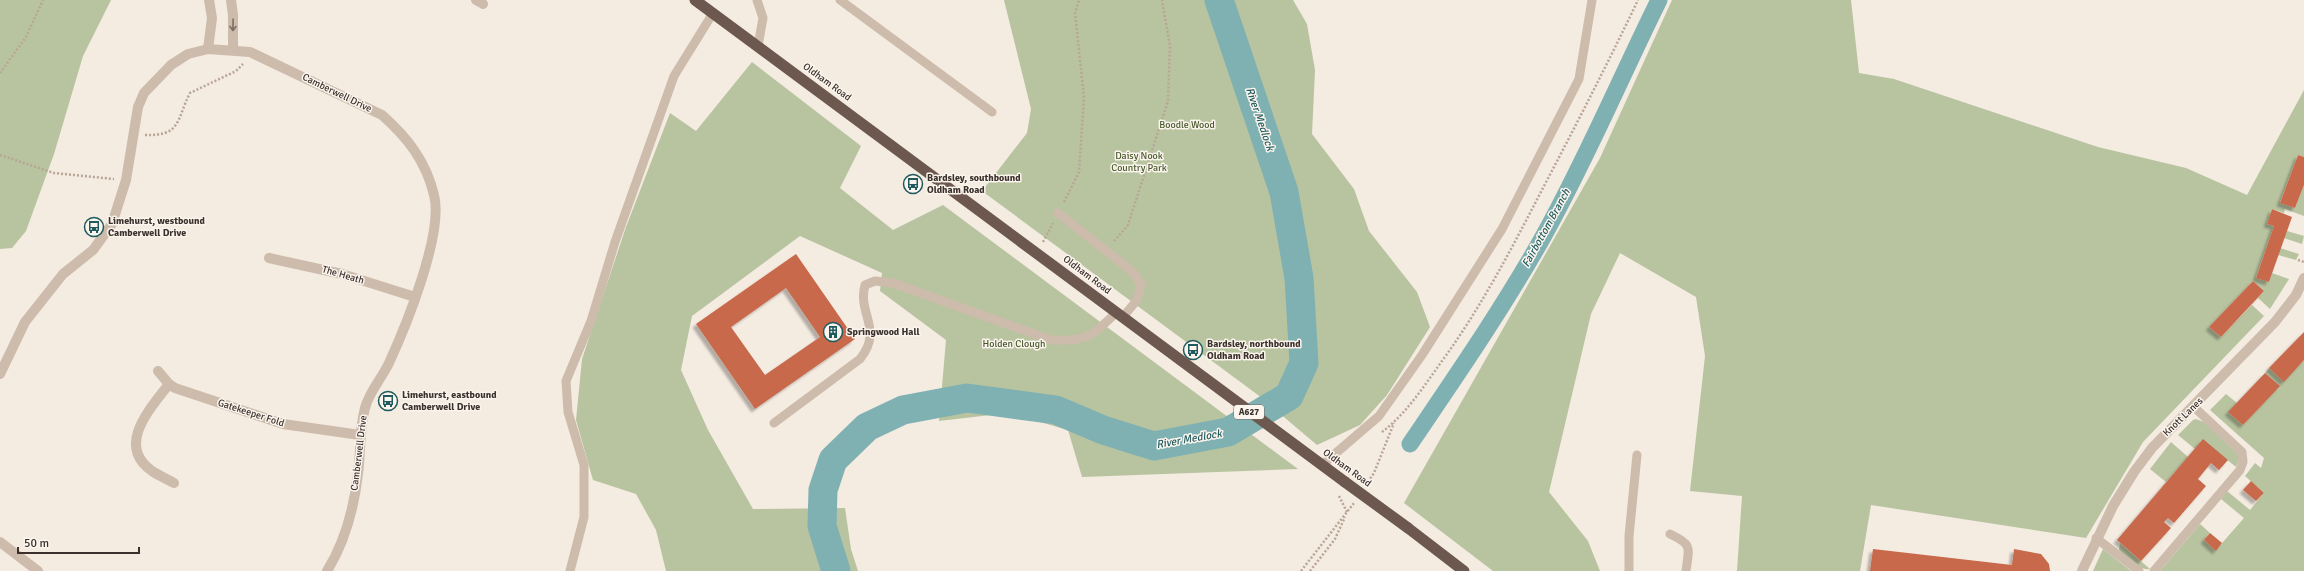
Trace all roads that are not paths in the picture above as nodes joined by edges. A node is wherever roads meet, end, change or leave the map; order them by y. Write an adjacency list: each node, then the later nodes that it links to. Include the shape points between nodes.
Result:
1 (209, 0): 9 (street, via 212,18)
2 (231, 0): 10 (street, one-way to 10)
3 (695, 0): 7 (highway, Oldham Road / A627)
4 (758, 0): 8 (lane, via 764,18)
5 (840, 0): 11 (lane)
6 (1592, 0): 24 (lane, via 1579,79 1502,229 1422,356 1379,416)
7 (713, 13): 8 (highway, Oldham Road / A627); 31 (lane, via 674,76 615,242 591,321 566,381 568,412 584,465 584,517)
8 (758, 46): 16 (highway, Oldham Road / A627)
9 (208, 49): 10 (street, Camberwell Drive); 18 (street, Camberwell Drive, via 188,54 171,65 144,92 132,134 126,180 112,224 93,250 63,274 25,322)
10 (233, 50): 15 (street, Camberwell Drive, via 250,52 382,115 400,131 418,153 434,195 436,218 424,271)
11 (992, 112)
12 (1058, 213): 16 (lane, via 1133,272 1141,284 1137,300)
13 (269, 258): 15 (street, The Heath, via 342,274)
14 (2304, 278): 20 (street, Knott Lanes, via 2296,295 2274,322)
15 (415, 297): 22 (street, Camberwell Drive, via 402,336 384,375 365,407)
16 (1120, 314): 21 (lane, via 1093,335 1074,342 1051,340 893,283 875,281 866,285 863,294 871,341 868,349 860,359); 24 (highway, Oldham Road / A627)
17 (158, 371): 19 (street, Gatekeeper Fold)
18 (0, 374)
19 (169, 384): 22 (street, Gatekeeper Fold, via 282,424); 25 (street, via 139,426 134,440 141,459 151,470)
20 (2194, 407): 27 (street, Knott Lanes, via 2152,448 2134,472); 37 (lane, via 2242,452 2243,462 2240,470)
21 (774, 423)
22 (360, 435): 30 (street, Camberwell Drive, via 359,473 352,510 339,551)
23 (1638, 454): 33 (lane, via 1629,536)
24 (1322, 465): 32 (highway, Oldham Road / A627, bridge)
25 (174, 483)
26 (1670, 534): 34 (lane, via 1685,541 1688,548)
27 (2096, 538): 35 (street, Knott Lanes); 36 (lane)
28 (0, 542): 29 (street)
29 (38, 571)
30 (327, 571)
31 (570, 571)
32 (1464, 571)
33 (1629, 571)
34 (1686, 571)
35 (2082, 571)
36 (2139, 571)
37 (2154, 571)

